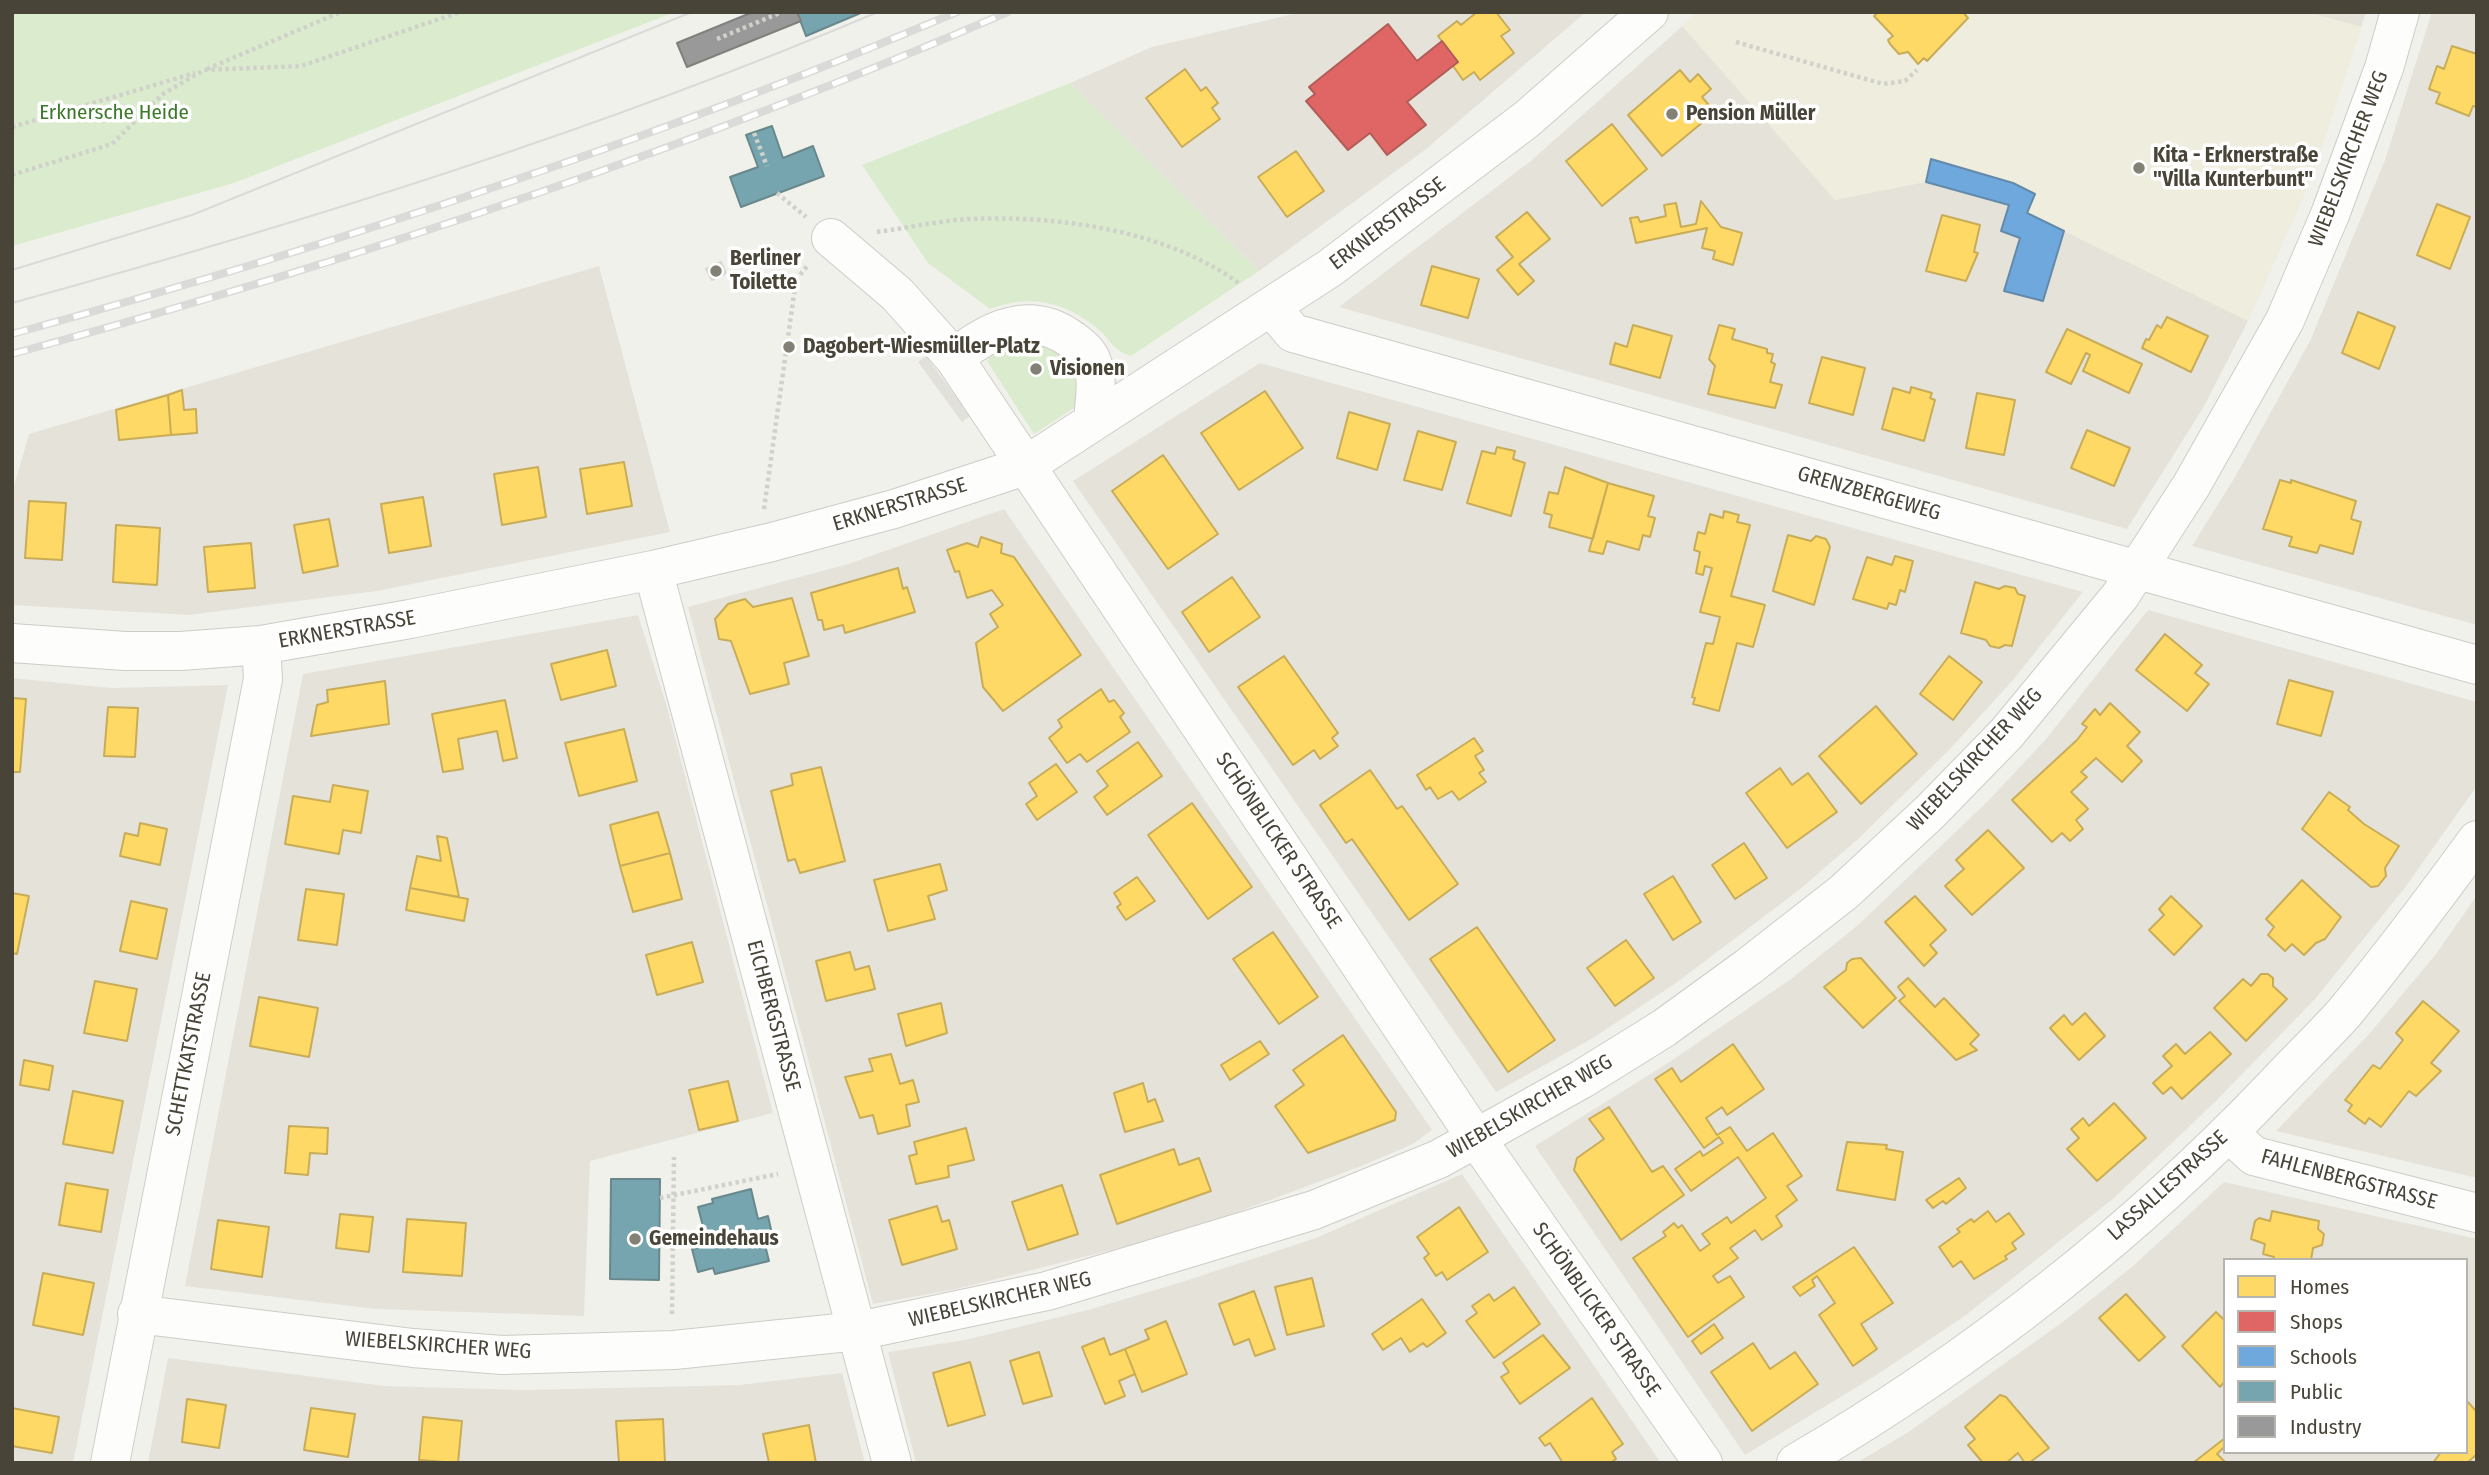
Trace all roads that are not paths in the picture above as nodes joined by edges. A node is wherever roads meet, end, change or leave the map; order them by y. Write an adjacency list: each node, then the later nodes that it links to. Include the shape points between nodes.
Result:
1 (1649, 12): 4 (street, ERKNERSTRASSE, via 1527,119)
2 (2400, 12): 8 (street, WIEBELSKIRCHER WEG, via 2336,199 2285,320 2191,486)
3 (831, 238): 5 (street, SCHÖNBLICKER STRASSE, via 897,294)
4 (1272, 308): 6 (street, ERKNERSTRASSE); 8 (street, GRENZBERGEWEG, via 1293,333)
5 (954, 358): 6 (street, via 990,332 1013,324 1062,332 1084,349 1092,362 1096,385); 7 (street, SCHÖNBLICKER STRASSE)
6 (1093, 422): 7 (street, ERKNERSTRASSE)
7 (1025, 466): 9 (street, ERKNERSTRASSE, via 894,509); 15 (street, SCHÖNBLICKER STRASSE)
8 (2137, 569): 12 (street, GRENZBERGEWEG); 15 (street, WIEBELSKIRCHER WEG, via 2007,733 1844,892 1664,1028)
9 (653, 570): 11 (street, ERKNERSTRASSE); 18 (street, EICHBERGSTRASSE)
10 (12, 643): 11 (street, ERKNERSTRASSE, via 125,651)
11 (261, 645): 17 (street, SCHETTKATSTRASSE, via 263,679)
12 (2477, 665)
13 (2477, 840): 14 (street, LASSALLESTRASSE, via 2343,1014)
14 (2229, 1133): 16 (street, FAHLENBERGSTRASSE, via 2254,1156); 22 (street, LASSALLESTRASSE, via 2143,1212 2022,1311 1936,1374)
15 (1476, 1138): 18 (street, WIEBELSKIRCHER WEG, via 1439,1159 1314,1210 1145,1263 1047,1291); 21 (street, SCHÖNBLICKER STRASSE)
16 (2477, 1213)
17 (137, 1314): 18 (street, WIEBELSKIRCHER WEG, via 502,1355 674,1350); 19 (street, SCHETTKATSTRASSE)
18 (858, 1331): 20 (street, EICHBERGSTRASSE)
19 (110, 1463)
20 (892, 1463)
21 (1703, 1463)
22 (1796, 1463)

